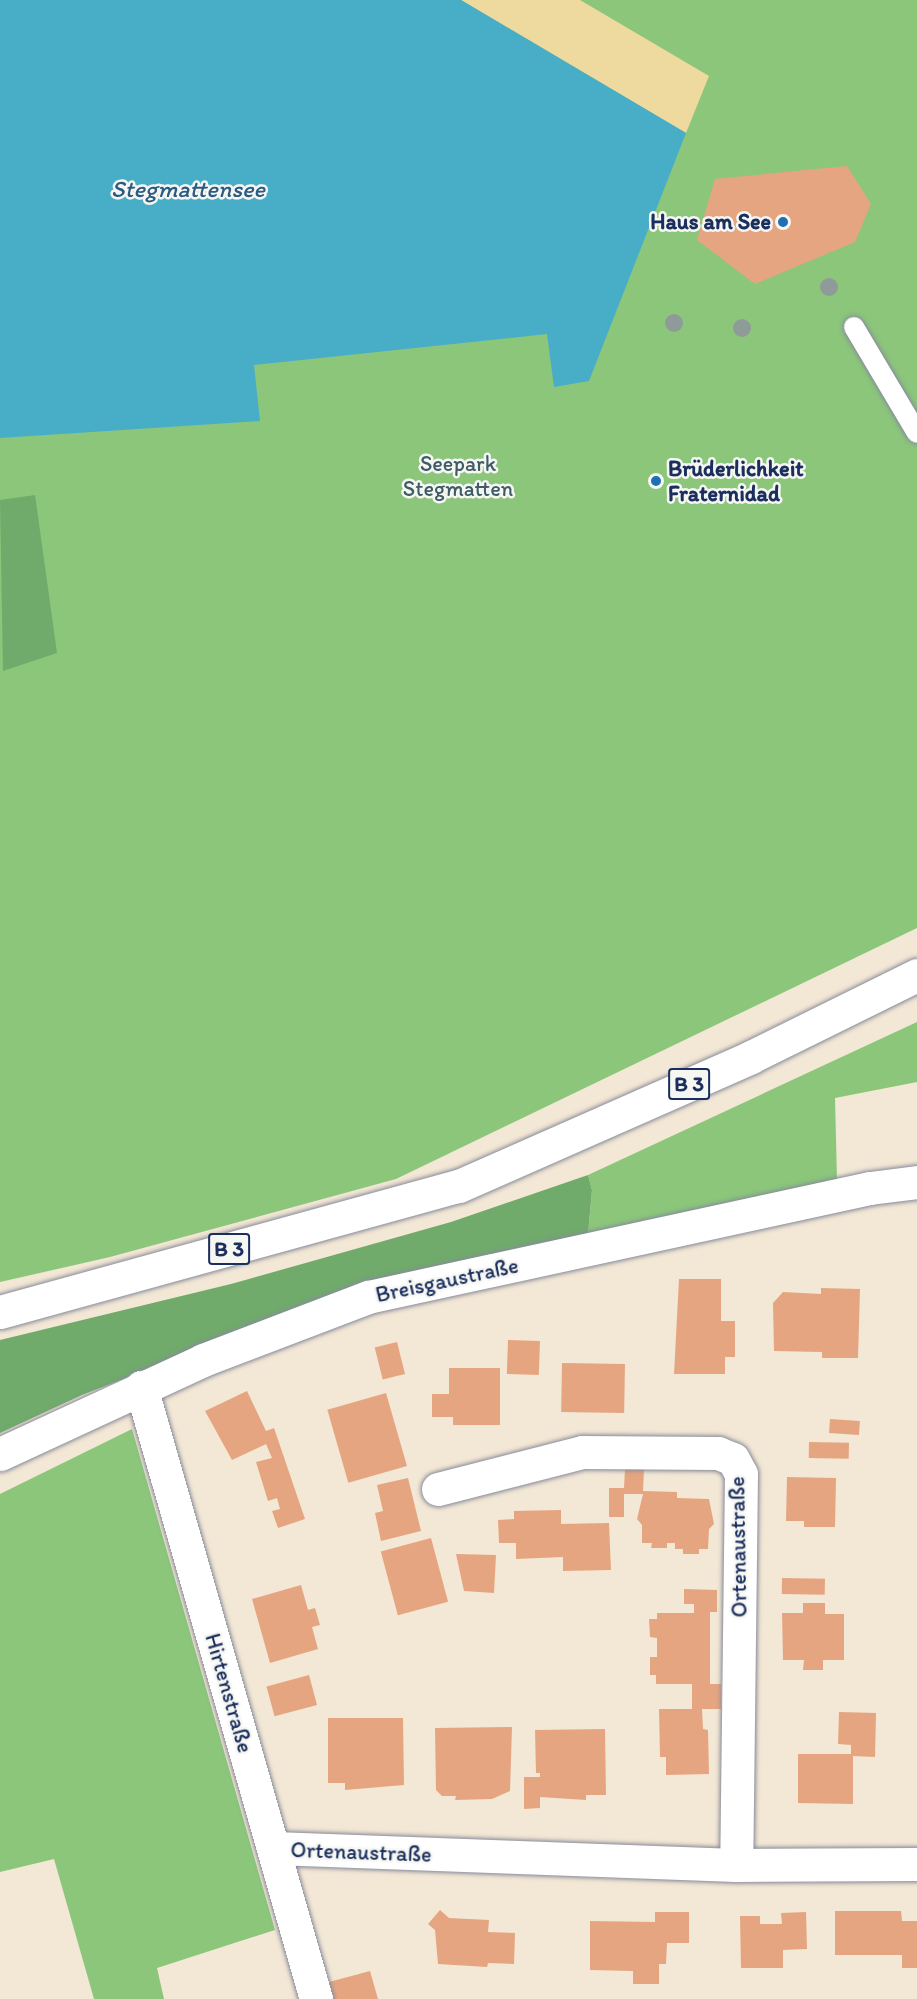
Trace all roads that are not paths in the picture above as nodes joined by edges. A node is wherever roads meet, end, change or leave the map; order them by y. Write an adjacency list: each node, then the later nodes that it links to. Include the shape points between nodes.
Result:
1 (854, 327): 2 (lane)
2 (917, 433)
3 (917, 975): 5 (street, B 3, via 751,1057 459,1186)
4 (917, 1182): 6 (street, Breisgaustraße, via 368,1297)
5 (0, 1312)
6 (141, 1388): 7 (street, Breisgaustraße); 9 (street, Hirtenstraße)
7 (0, 1454)
8 (438, 1489): 11 (street, Ortenaustraße, via 582,1452 718,1453 733,1459 741,1474)
9 (274, 1848): 11 (street, Ortenaustraße); 12 (street, Hirtenstraße)
10 (917, 1864): 11 (street, Ortenaustraße)
11 (736, 1865)
12 (316, 1999)

